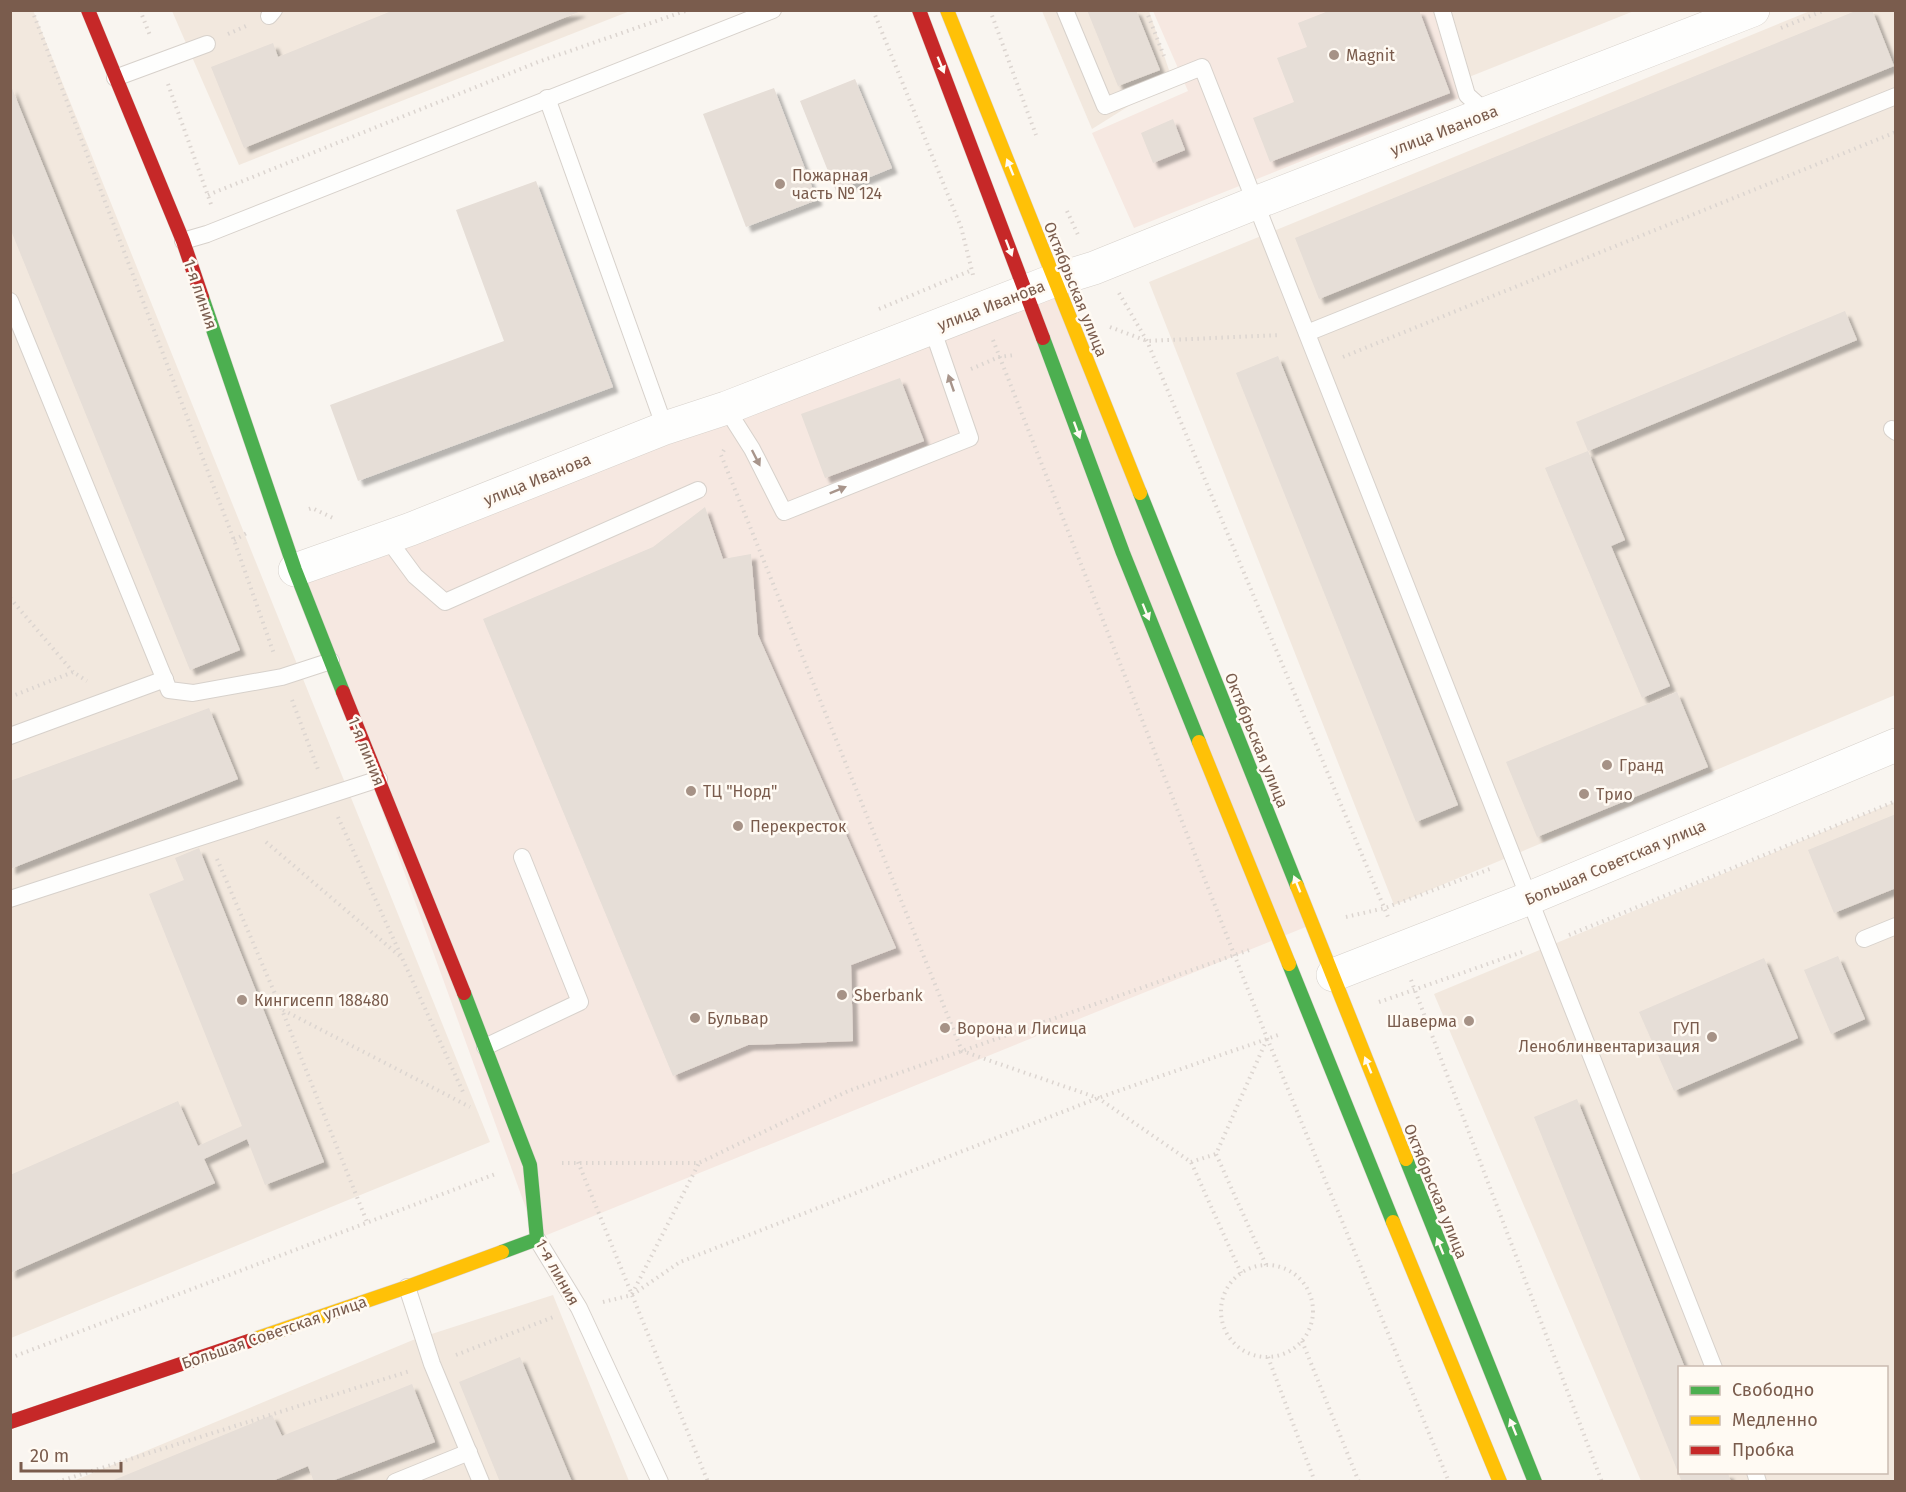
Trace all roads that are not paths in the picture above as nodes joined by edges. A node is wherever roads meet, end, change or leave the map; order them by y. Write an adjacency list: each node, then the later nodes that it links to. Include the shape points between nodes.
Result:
1 (88, 10): 9 (street, 1-я линия)
2 (772, 10): 11 (lane)
3 (919, 10): 16 (street, one-way to 16)
4 (947, 10): 15 (street, Октябрьская улица, one-way to 4)
5 (1065, 10): 13 (lane, via 1105,106 1202,67)
6 (1442, 10): 12 (lane, via 1467,94)
7 (1753, 10): 12 (street, улица Иванова)
8 (207, 44): 9 (lane)
9 (115, 78): 14 (street, 1-я линия)
10 (1896, 96): 19 (lane)
11 (547, 98): 14 (lane); 21 (lane)
12 (1487, 113): 13 (street, улица Иванова)
13 (1255, 203): 15 (street, улица Иванова); 19 (lane)
14 (183, 241): 24 (street, 1-я линия)
15 (1055, 280): 16 (street, улица Иванова); 35 (street, Октябрьская улица, one-way to 15)
16 (1025, 292): 18 (street, улица Иванова); 45 (street, one-way to 45, via 1123,553)
17 (10, 301): 26 (lane)
18 (932, 328): 20 (street, улица Иванова); 20 (lane, one-way to 18, via 784,512 970,438)
19 (1307, 333): 31 (lane)
20 (732, 417): 21 (street, улица Иванова)
21 (665, 428): 23 (street, улица Иванова)
22 (698, 490): 23 (lane, via 445,602 415,576)
23 (387, 538): 24 (street, улица Иванова)
24 (295, 570): 25 (street, 1-я линия)
25 (331, 661): 26 (lane, via 282,677 193,693 169,690); 29 (street, 1-я линия)
26 (165, 679): 27 (lane)
27 (10, 736)
28 (1896, 745): 31 (street, Большая Советская улица)
29 (379, 779): 32 (lane); 36 (street, 1-я линия)
30 (522, 857): 36 (lane, via 580,1002)
31 (1530, 898): 35 (street, Большая Советская улица); 39 (lane)
32 (10, 899)
33 (1896, 926): 34 (lane)
34 (1864, 939)
35 (1333, 975): 46 (street, Октябрьская улица, one-way to 35)
36 (485, 1047): 37 (street, 1-я линия, via 530,1165)
37 (537, 1239): 38 (street, Большая Советская улица); 44 (lane, 1-я линия, via 579,1308)
38 (407, 1287): 40 (street, Большая Советская улица); 41 (lane, via 432,1364)
39 (1713, 1366)
40 (13, 1414)
41 (469, 1452): 42 (lane); 43 (lane)
42 (395, 1482)
43 (481, 1482)
44 (660, 1482)
45 (1500, 1482)
46 (1535, 1482)

